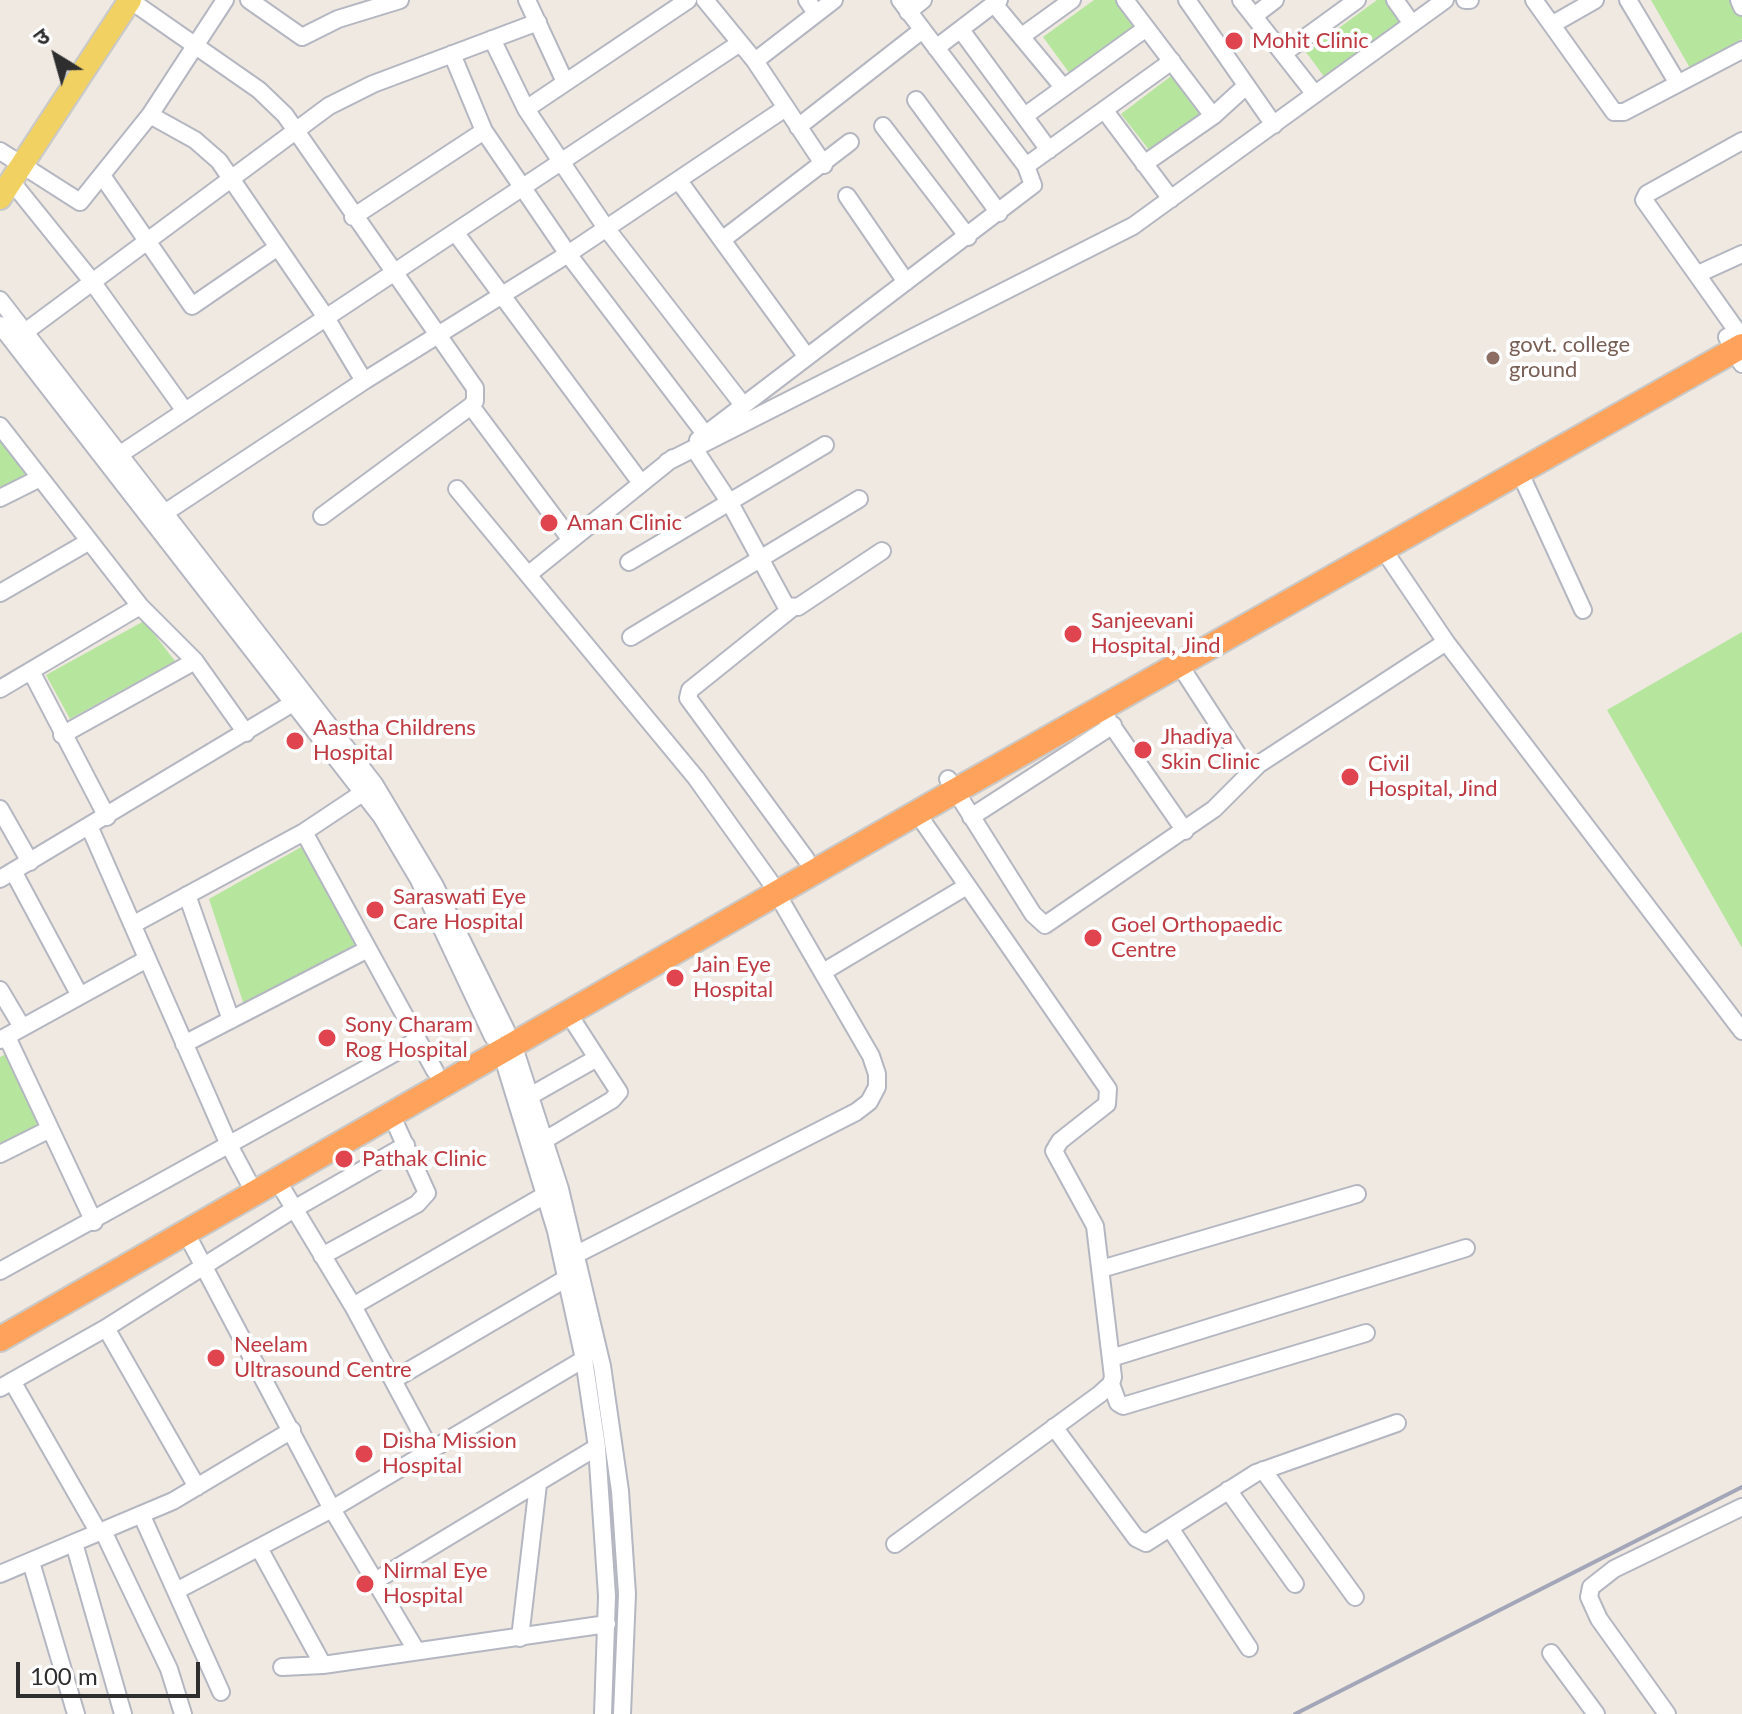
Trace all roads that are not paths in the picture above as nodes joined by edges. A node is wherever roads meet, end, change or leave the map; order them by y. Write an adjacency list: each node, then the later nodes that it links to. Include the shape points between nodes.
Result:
1 (225, 0): 38 (street)
2 (249, 0): 28 (street, via 302,37)
3 (340, 0): 28 (street)
4 (400, 0): 28 (street)
5 (527, 0): 29 (street)
6 (688, 0): 45 (street)
7 (705, 0): 37 (street)
8 (834, 0): 25 (street)
9 (923, 0): 24 (street)
10 (1072, 0): 35 (street)
11 (1125, 0): 32 (street)
12 (1188, 0): 47 (street)
13 (1241, 0): 27 (street)
14 (1275, 0): 27 (street)
15 (1357, 0): 41 (street)
16 (1395, 0): 30 (street)
17 (1445, 0): 30 (street)
18 (1534, 0): 31 (street)
19 (1595, 0): 31 (street)
20 (1628, 0): 46 (street)
21 (1739, 0): 26 (street)
22 (133, 1): 38 (street); 73 (main road)
23 (996, 2): 33 (street); 35 (street)
24 (904, 6): 34 (street)
25 (811, 7): 43 (street)
26 (1742, 7)
27 (1254, 16): 41 (street)
28 (347, 17)
29 (538, 22): 36 (street); 45 (street)
30 (1412, 24): 49 (street)
31 (1553, 24): 46 (street, via 1614,112 1624,112)
32 (1145, 29): 44 (street); 48 (street)
33 (961, 30): 39 (street); 55 (street)
34 (921, 31): 39 (street); 59 (street)
35 (1022, 36): 48 (street)
36 (492, 39): 42 (street); 51 (street)
37 (740, 43): 43 (street); 66 (street)
38 (193, 45): 54 (street); 60 (street, via 259,90)
39 (936, 48): 69 (street)
40 (1742, 50): 46 (street)
41 (1284, 53): 49 (street)
42 (452, 54): 60 (street, via 349,95); 61 (street)
43 (755, 61): 52 (street)
44 (1172, 61): 53 (street); 56 (street)
45 (565, 82): 51 (street)
46 (1677, 82)
47 (1246, 86): 56 (street); 57 (street)
48 (1063, 87): 55 (street)
49 (1314, 93): 57 (street)
50 (916, 100): 77 (street)
51 (526, 109): 66 (street)
52 (784, 109): 59 (street); 72 (street)
53 (1105, 111): 64 (street); 67 (street)
54 (150, 115): 70 (street); 71 (street, via 208,150)
55 (1026, 115): 64 (street)
56 (1213, 116): 67 (street)
57 (1274, 125): 76 (street)
58 (883, 126): 81 (street)
59 (798, 127): 68 (street)
60 (296, 128): 71 (street); 78 (street)
61 (484, 131): 74 (street); 78 (street)
62 (1742, 141): 88 (street, via 1644,200)
63 (850, 142): 68 (street)
64 (1049, 150): 69 (street)
65 (0, 151): 73 (street)
66 (562, 163): 74 (street); 79 (street)
67 (1144, 164): 76 (street)
68 (824, 165): 83 (street)
69 (1026, 166): 77 (street, via 1033,185)
70 (103, 177): 73 (street, via 76,202); 82 (street)
71 (231, 178): 82 (street); 84 (street)
72 (679, 181): 79 (street); 83 (street)
73 (11, 182): 89 (street)
74 (523, 188): 80 (street); 85 (street)
75 (847, 196): 90 (street)
76 (1171, 199): 106 (street, via 1105,240)
77 (999, 213): 81 (street)
78 (353, 217): 87 (street)
79 (606, 228): 85 (street); 100 (street)
80 (455, 232): 87 (street); 91 (street)
81 (968, 237): 90 (street)
82 (146, 238): 84 (street, via 195,307); 89 (street)
83 (722, 240): 98 (street)
84 (278, 247): 93 (street)
85 (568, 254): 91 (street); 104 (street)
86 (1742, 254): 88 (street)
87 (394, 273): 93 (street); 96 (street)
88 (1698, 274): 97 (street)
89 (91, 280): 95 (street); 102 (street)
90 (906, 282): 98 (street)
91 (501, 295): 96 (street); 111 (street)
92 (0, 300): 95 (street)
93 (325, 316): 99 (street); 102 (street)
94 (0, 325): 117 (street)
95 (25, 332): 107 (street)
96 (438, 334): 99 (street); 101 (street, via 475,388)
97 (1737, 343): 109 (highway); 140 (highway)
98 (807, 357): 100 (street)
99 (364, 381): 117 (street)
100 (743, 405): 104 (street)
101 (471, 406): 116 (street); 118 (street)
102 (185, 411): 107 (street)
103 (0, 426): 110 (street)
104 (705, 434): 108 (street)
105 (825, 445): 115 (street)
106 (695, 450): 108 (street); 115 (street)
107 (119, 455): 117 (street)
108 (667, 462): 111 (street)
109 (1520, 473): 120 (highway); 128 (street)
110 (40, 478): 113 (street); 119 (street)
111 (641, 483): 118 (street)
112 (457, 489): 124 (street)
113 (0, 498)
114 (859, 499): 122 (street)
115 (730, 503): 122 (street); 123 (street)
116 (322, 516)
117 (158, 518): 135 (street)
118 (571, 540): 124 (street)
119 (88, 542): 125 (street); 126 (street)
120 (1383, 549): 130 (street); 132 (highway)
121 (882, 551): 127 (street)
122 (760, 557): 127 (street); 129 (street)
123 (629, 562)
124 (529, 574): 153 (street, via 696,778)
125 (0, 593)
126 (140, 606): 131 (street); 133 (street)
127 (791, 609): 149 (street, via 690,690 688,698)
128 (1583, 610)
129 (631, 637)
130 (1446, 642): 139 (street); 163 (street)
131 (195, 661): 137 (street); 138 (street)
132 (1179, 664): 136 (highway); 139 (street)
133 (32, 673): 134 (street); 138 (street)
134 (0, 689)
135 (301, 698): 137 (street); 141 (street)
136 (1106, 717): 140 (highway); 145 (street); 147 (street)
137 (246, 733): 144 (street)
138 (62, 735): 144 (street)
139 (1249, 772): 147 (street, via 1223,802)
140 (951, 785): 143 (highway); 145 (street); 149 (highway)
141 (369, 789): 148 (street); 166 (street)
142 (0, 809): 150 (street)
143 (917, 813): 152 (street); 153 (highway)
144 (107, 817): 146 (street)
145 (971, 817): 147 (street, via 1045,925)
146 (90, 828): 150 (street); 155 (street)
147 (1185, 831)
148 (304, 832): 154 (street); 156 (street)
149 (806, 859): 153 (highway)
150 (30, 862): 151 (street)
151 (7, 875): 160 (street)
152 (967, 886): 158 (street); 188 (street, via 1108,1089 1107,1104 1054,1151 1092,1217)
153 (773, 887): 158 (street); 161 (highway); 166 (highway)
154 (187, 895): 155 (street); 162 (street)
155 (134, 924): 157 (street)
156 (368, 949): 162 (street); 165 (street)
157 (147, 959): 160 (street); 167 (street)
158 (823, 972): 185 (street, via 871,1056 877,1087 869,1102)
159 (0, 990): 164 (street)
160 (79, 994): 164 (street)
161 (568, 1013): 166 (highway); 168 (street)
162 (231, 1020): 167 (street)
163 (1742, 1031)
164 (10, 1035): 172 (street)
165 (418, 1040): 169 (street); 174 (street)
166 (503, 1040): 169 (highway); 170 (street); 171 (highway); 179 (street)
167 (184, 1044): 174 (street)
168 (597, 1058): 170 (street); 173 (street, via 617,1096)
169 (435, 1071): 178 (highway)
170 (530, 1096): 173 (street)
171 (391, 1114): 175 (street); 177 (highway)
172 (50, 1129): 176 (street); 182 (street)
173 (545, 1140): 179 (street)
174 (229, 1145): 178 (street); 182 (street)
175 (406, 1145): 181 (street); 186 (street, via 426,1185 424,1198)
176 (0, 1154)
177 (277, 1180): 178 (highway); 181 (street)
178 (250, 1185): 183 (highway); 192 (highway)
179 (553, 1191): 185 (street); 190 (street); 191 (street)
180 (1357, 1194): 188 (street)
181 (294, 1209): 186 (street); 187 (street)
182 (94, 1222): 189 (street)
183 (185, 1231): 187 (street); 195 (highway)
184 (1466, 1248): 196 (street)
185 (577, 1254): 212 (street, via 602,1366)
186 (322, 1256): 191 (street)
187 (203, 1267): 193 (street); 203 (street)
188 (1101, 1269): 196 (street)
189 (0, 1271)
190 (567, 1278): 197 (street); 198 (street)
191 (353, 1306): 198 (street)
192 (0, 1319)
193 (106, 1328): 199 (street); 208 (street)
194 (1366, 1333): 200 (street, via 1123,1406)
195 (0, 1339)
196 (1111, 1358): 200 (street)
197 (584, 1359): 204 (street); 205 (street)
198 (393, 1380): 205 (street)
199 (6, 1384): 216 (street)
200 (1111, 1384): 202 (street)
201 (1397, 1423): 206 (street)
202 (1054, 1427): 215 (street, via 1141,1542); 218 (street)
203 (292, 1430): 208 (street); 211 (street)
204 (597, 1447): 207 (street); 213 (street)
205 (431, 1451): 211 (street)
206 (1263, 1470): 209 (street); 226 (street)
207 (538, 1484): 223 (street); 228 (street)
208 (197, 1487): 214 (street)
209 (1228, 1490): 215 (street); 224 (street)
210 (1742, 1507): 241 (street, via 1614,1569 1591,1587 1589,1597 1599,1619)
211 (332, 1509): 219 (street); 223 (street)
212 (621, 1510): 213 (street); 239 (street, via 627,1594)
213 (602, 1513): 227 (street)
214 (142, 1516): 216 (street); 225 (street)
215 (1170, 1528): 229 (street)
216 (101, 1532): 217 (street); 237 (street, via 169,1669)
217 (74, 1543): 221 (street); 236 (street)
218 (895, 1544)
219 (259, 1548): 225 (street); 232 (street)
220 (0, 1555): 222 (street)
221 (31, 1562): 222 (street); 235 (street)
222 (5, 1572)
223 (375, 1581): 230 (street)
224 (1295, 1584)
225 (176, 1591): 234 (street)
226 (1355, 1597)
227 (607, 1624): 228 (street); 238 (street)
228 (520, 1638): 230 (street)
229 (1249, 1648)
230 (416, 1650): 232 (street)
231 (1551, 1653): 240 (street)
232 (323, 1665): 233 (street)
233 (282, 1667)
234 (221, 1692)
235 (76, 1714)
236 (123, 1714)
237 (183, 1714)
238 (603, 1714)
239 (622, 1714)
240 (1596, 1714)
241 (1667, 1714)

